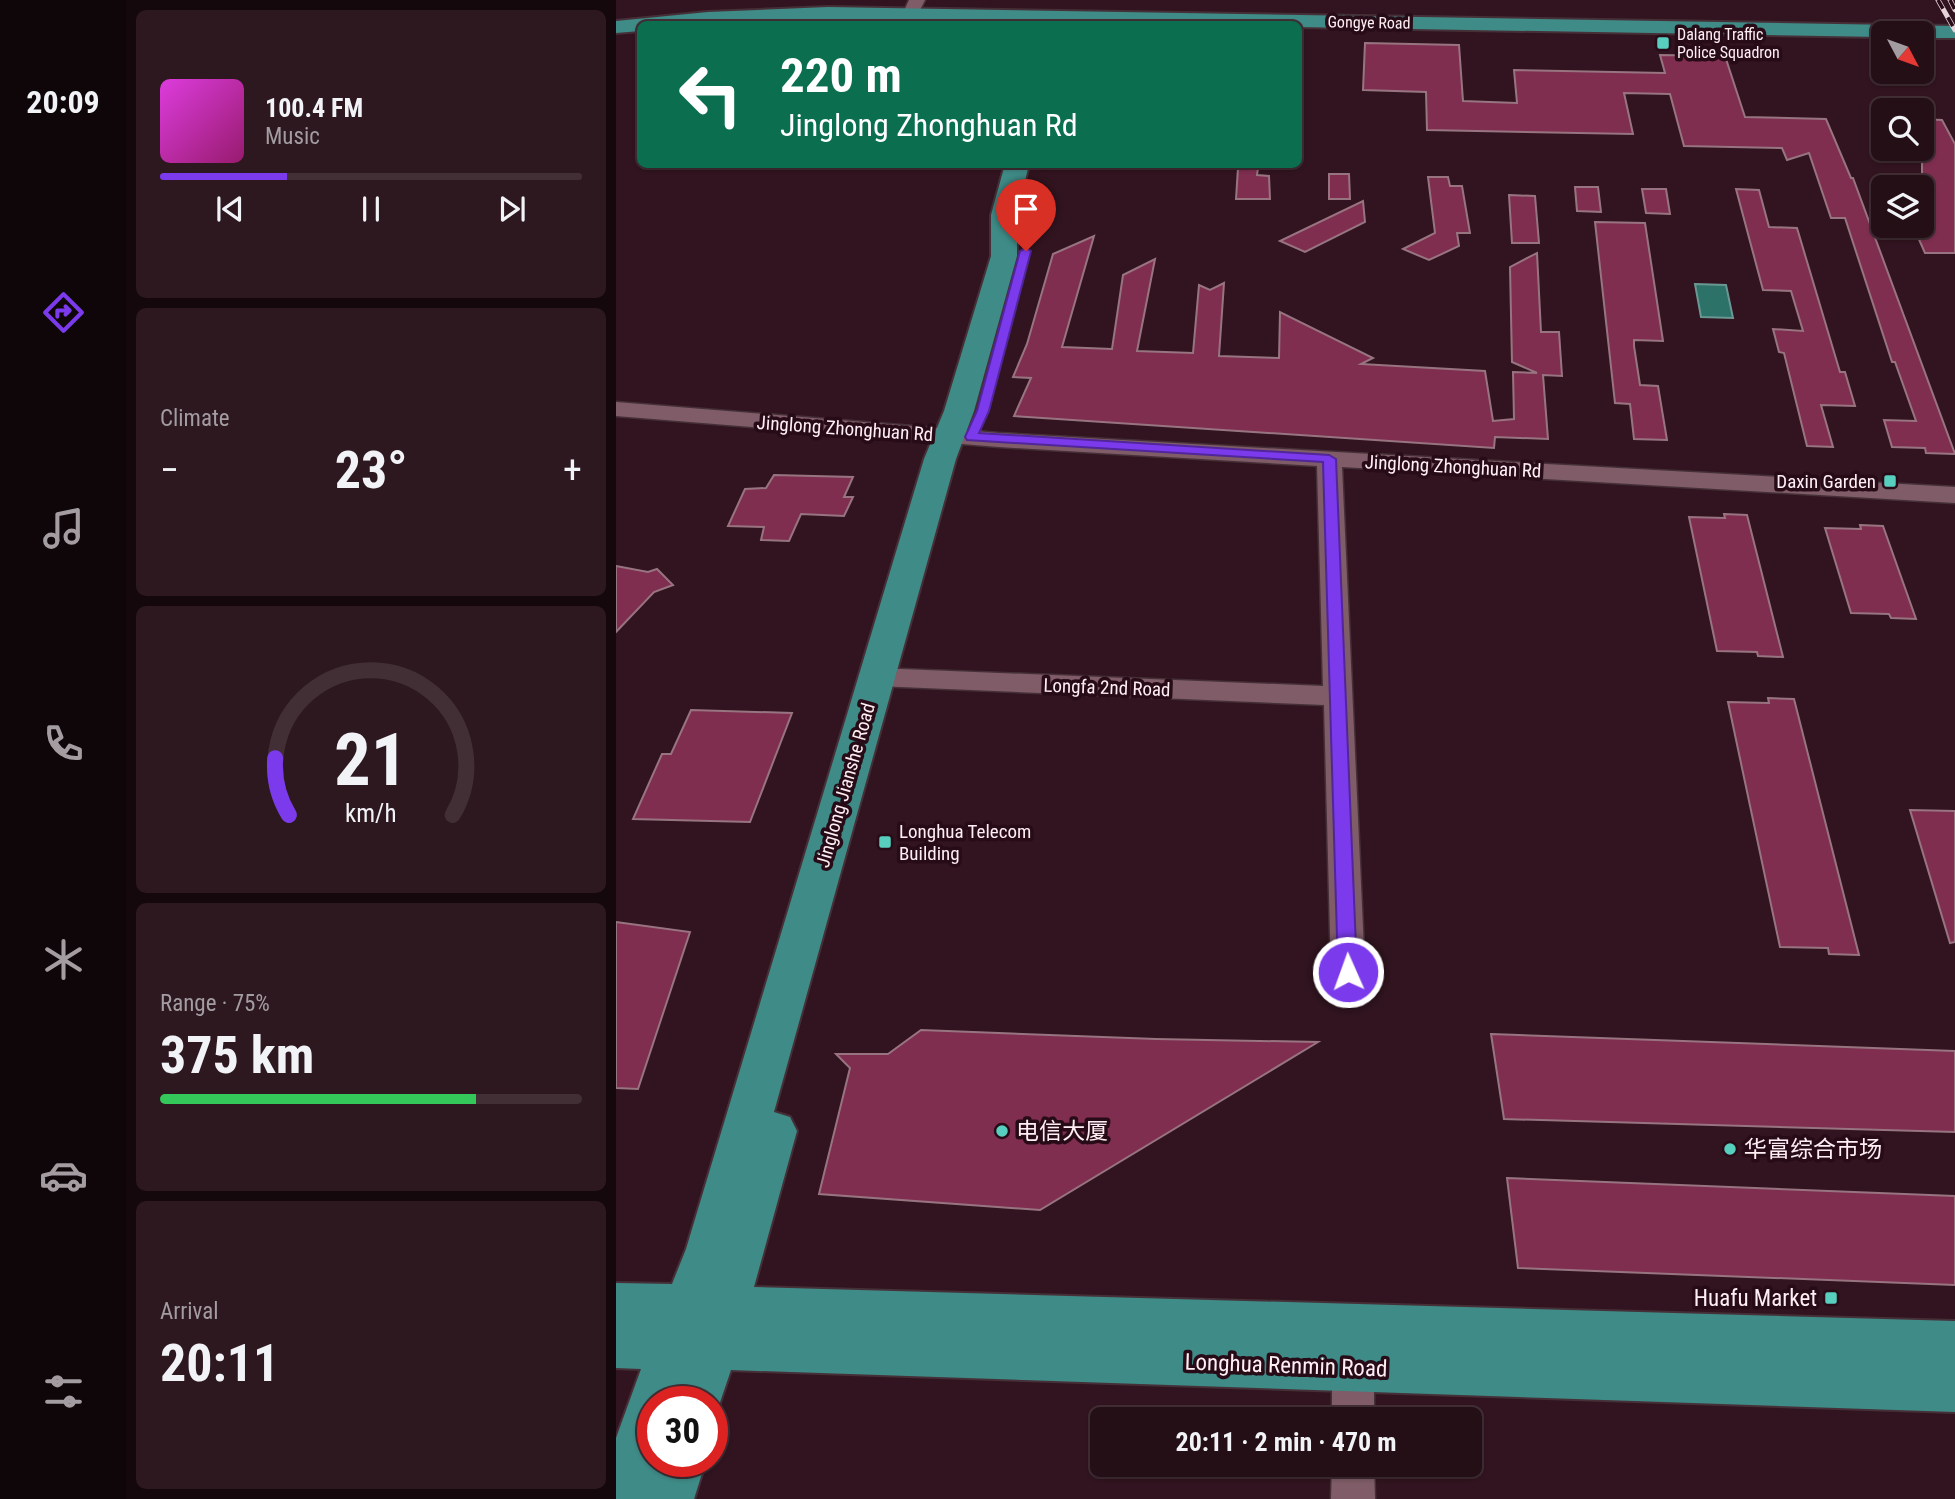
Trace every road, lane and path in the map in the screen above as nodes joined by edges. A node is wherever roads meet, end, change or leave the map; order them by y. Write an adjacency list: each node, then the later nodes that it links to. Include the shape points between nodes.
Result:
1 (914, 7): 2 (main road, Gongye Road); 3 (main road, Gongye Road)
2 (1066, 16): 4 (main road, Gongye Road); 5 (main road, Gongye Road)
3 (688, 21)
4 (808, 21)
5 (1251, 21)
6 (1918, 21): 15 (main road, via 1935,11)
7 (1302, 22): 13 (main road, Gongye Road)
8 (637, 25): 9 (main road, Gongye Road)
9 (616, 27)
10 (1302, 29): 14 (main road, Gongye Road)
11 (637, 31): 12 (main road)
12 (616, 34)
13 (1871, 38)
14 (1871, 38)
15 (1942, 41)
16 (1016, 168): 19 (main road, Jinglong Jianshe Road, via 1004,215 1004,256)
17 (1035, 168): 19 (main road, Jinglong Jianshe Road, via 1023,215 1026,251 983,411)
18 (616, 409): 19 (street, Jinglong Zhonghuan Rd)
19 (960, 436): 20 (street, Jinglong Zhonghuan Rd); 22 (main road, Jinglong Jianshe Road, via 940,459)
20 (1329, 459): 21 (street, Jinglong Zhonghuan Rd); 23 (street)
21 (1955, 495)
22 (888, 678): 23 (street, Longfa 2nd Road); 26 (main road, Jinglong Jianshe Road, via 711,1249)
23 (1338, 696): 24 (street)
24 (1348, 972)
25 (616, 1306): 26 (main road, Longhua Renmin Road)
26 (699, 1327): 27 (main road, Longhua Renmin Road); 28 (main road, Longhua Renmin Road); 29 (main road, Longhua Renmin Road); 30 (main road, Jinglong Jianshe Road); 31 (main road, Jinglong Jianshe Road)
27 (616, 1345)
28 (1955, 1345)
29 (1353, 1367): 32 (main road, Longhua Renmin Road); 33 (street)
30 (664, 1386)
31 (696, 1386)
32 (1955, 1387)
33 (1353, 1407)
34 (637, 1458): 37 (main road)
35 (673, 1477): 38 (main road)
36 (1353, 1477): 39 (street)
37 (624, 1499)
38 (666, 1499)
39 (1353, 1499)

